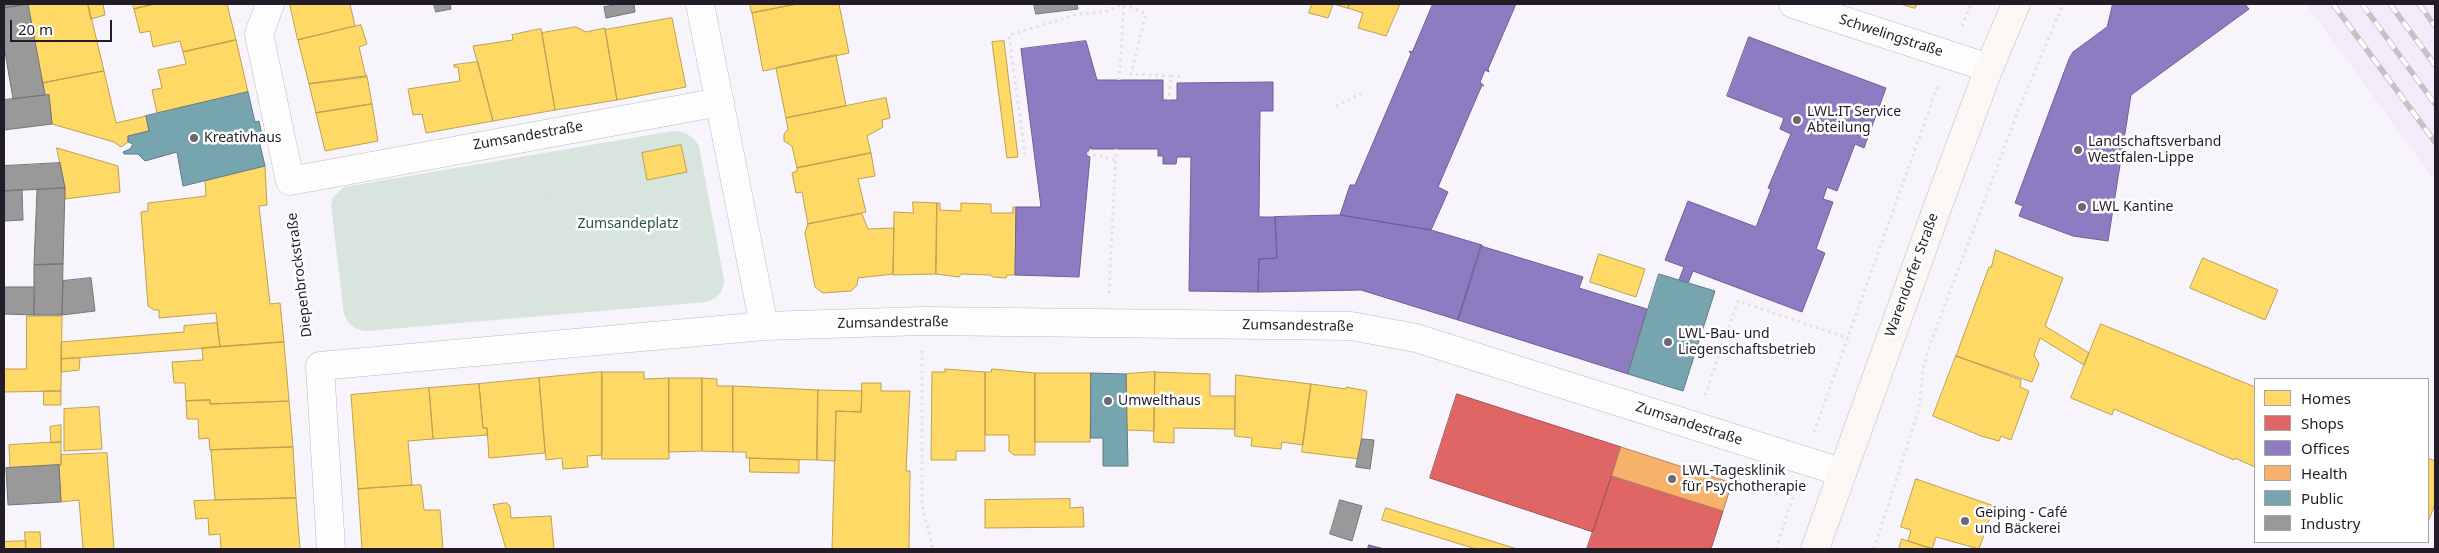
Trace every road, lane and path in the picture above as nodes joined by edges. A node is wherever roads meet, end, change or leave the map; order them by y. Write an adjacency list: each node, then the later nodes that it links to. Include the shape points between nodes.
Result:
1 (270, 4): 22 (street, via 259,34)
2 (700, 4): 15 (street)
3 (1124, 4): 10 (path, via 1146,14 1131,74); 12 (path); 20 (path, via 1105,12 1078,14 1009,35)
4 (1793, 4): 8 (street, Schwelingstraße)
5 (1971, 4): 8 (path)
6 (2016, 4): 9 (main road, Warendorfer Straße)
7 (2062, 4): 44 (path, via 1928,347 1919,409)
8 (1949, 55): 9 (street, Schwelingstraße); 33 (path)
9 (1989, 68): 39 (main road, Warendorfer Straße)
10 (1171, 76): 11 (path); 14 (path)
11 (1184, 77)
12 (1119, 80)
13 (1364, 92): 16 (path)
14 (1169, 100)
15 (720, 102): 18 (street, Zumsandestraße); 32 (street)
16 (1336, 106)
17 (1116, 149): 21 (path)
18 (456, 150): 22 (street, Zumsandestraße); 25 (path)
19 (1087, 153): 21 (path)
20 (1026, 155)
21 (1115, 160): 31 (path)
22 (290, 181): 36 (path, Diepenbrockstraße, via 304,328 309,348)
23 (561, 189): 24 (path, via 567,224); 24 (path, via 575,174 598,170); 25 (path, via 486,201 489,228)
24 (604, 218): 28 (path)
25 (470, 231): 26 (path)
26 (473, 249): 27 (path); 29 (path)
27 (426, 252)
28 (616, 303): 29 (path); 34 (path)
29 (484, 316): 35 (path)
30 (922, 321): 31 (street, Zumsandestraße); 32 (street, Zumsandestraße); 41 (path, via 922,505)
31 (1107, 324): 37 (street, Zumsandestraße, via 1351,326 1416,338)
32 (764, 326): 34 (street, Zumsandestraße)
33 (1848, 338): 37 (path, via 1738,301); 38 (path)
34 (622, 339): 35 (street, Zumsandestraße)
35 (490, 351): 36 (street, Zumsandestraße)
36 (320, 366): 40 (street)
37 (1695, 426): 38 (street, Zumsandestraße)
38 (1804, 461): 39 (street, Zumsandestraße); 42 (path)
39 (1841, 472): 43 (main road, Warendorfer Straße)
40 (331, 549)
41 (933, 549)
42 (1776, 549)
43 (1815, 549)
44 (1874, 549)

